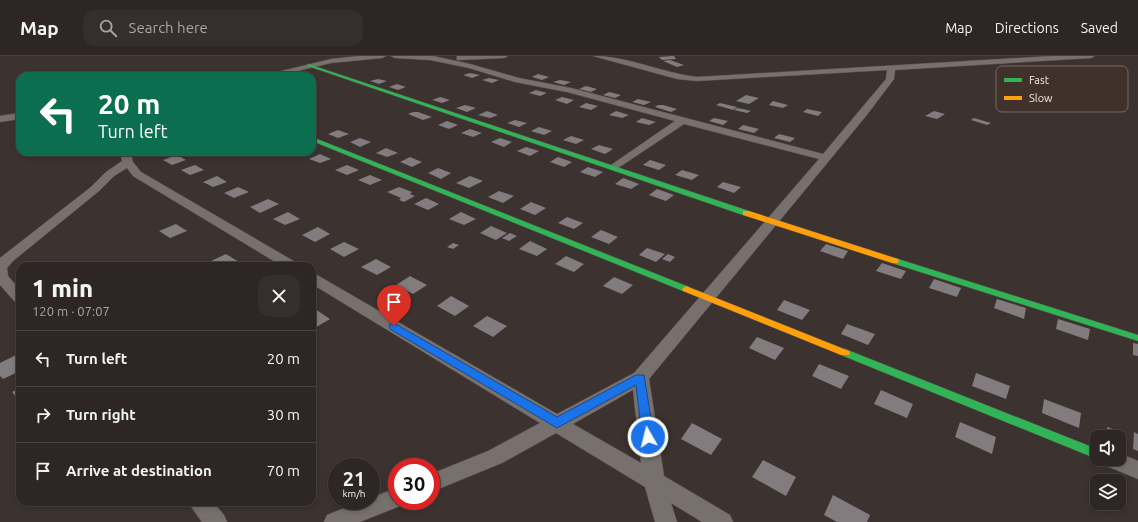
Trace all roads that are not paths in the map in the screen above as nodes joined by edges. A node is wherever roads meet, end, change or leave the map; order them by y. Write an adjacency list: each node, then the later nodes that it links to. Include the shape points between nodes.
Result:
1 (382, 56): 7 (street, via 348,58)
2 (395, 56): 6 (street)
3 (504, 56): 6 (street)
4 (597, 56): 8 (street, via 677,77 697,78)
5 (1091, 56): 8 (street)
6 (425, 57): 12 (street)
7 (310, 65): 9 (street); 16 (street)
8 (890, 68): 15 (street, via 890,79)
9 (281, 72)
10 (16, 117): 11 (street)
11 (0, 119)
12 (683, 120): 15 (street); 16 (street)
13 (316, 140): 22 (street)
14 (127, 157): 18 (street, via 137,174); 19 (street, via 95,189 8,258)
15 (826, 158): 17 (street)
16 (615, 167): 17 (street)
17 (772, 222): 22 (street); 23 (street)
18 (285, 262)
19 (0, 268): 21 (street, via 1,277)
20 (316, 280): 25 (street)
21 (16, 294)
22 (708, 297): 24 (street); 26 (street)
23 (1138, 338)
24 (640, 378): 25 (street); 30 (street)
25 (557, 423): 29 (street, via 495,457); 30 (street)
26 (1090, 451)
27 (1126, 465): 28 (street)
28 (1138, 470)
29 (440, 479)
30 (654, 481): 35 (street); 36 (street)
31 (388, 501): 34 (street)
32 (202, 506): 33 (street)
33 (216, 522)
34 (335, 522)
35 (666, 522)
36 (722, 522)

